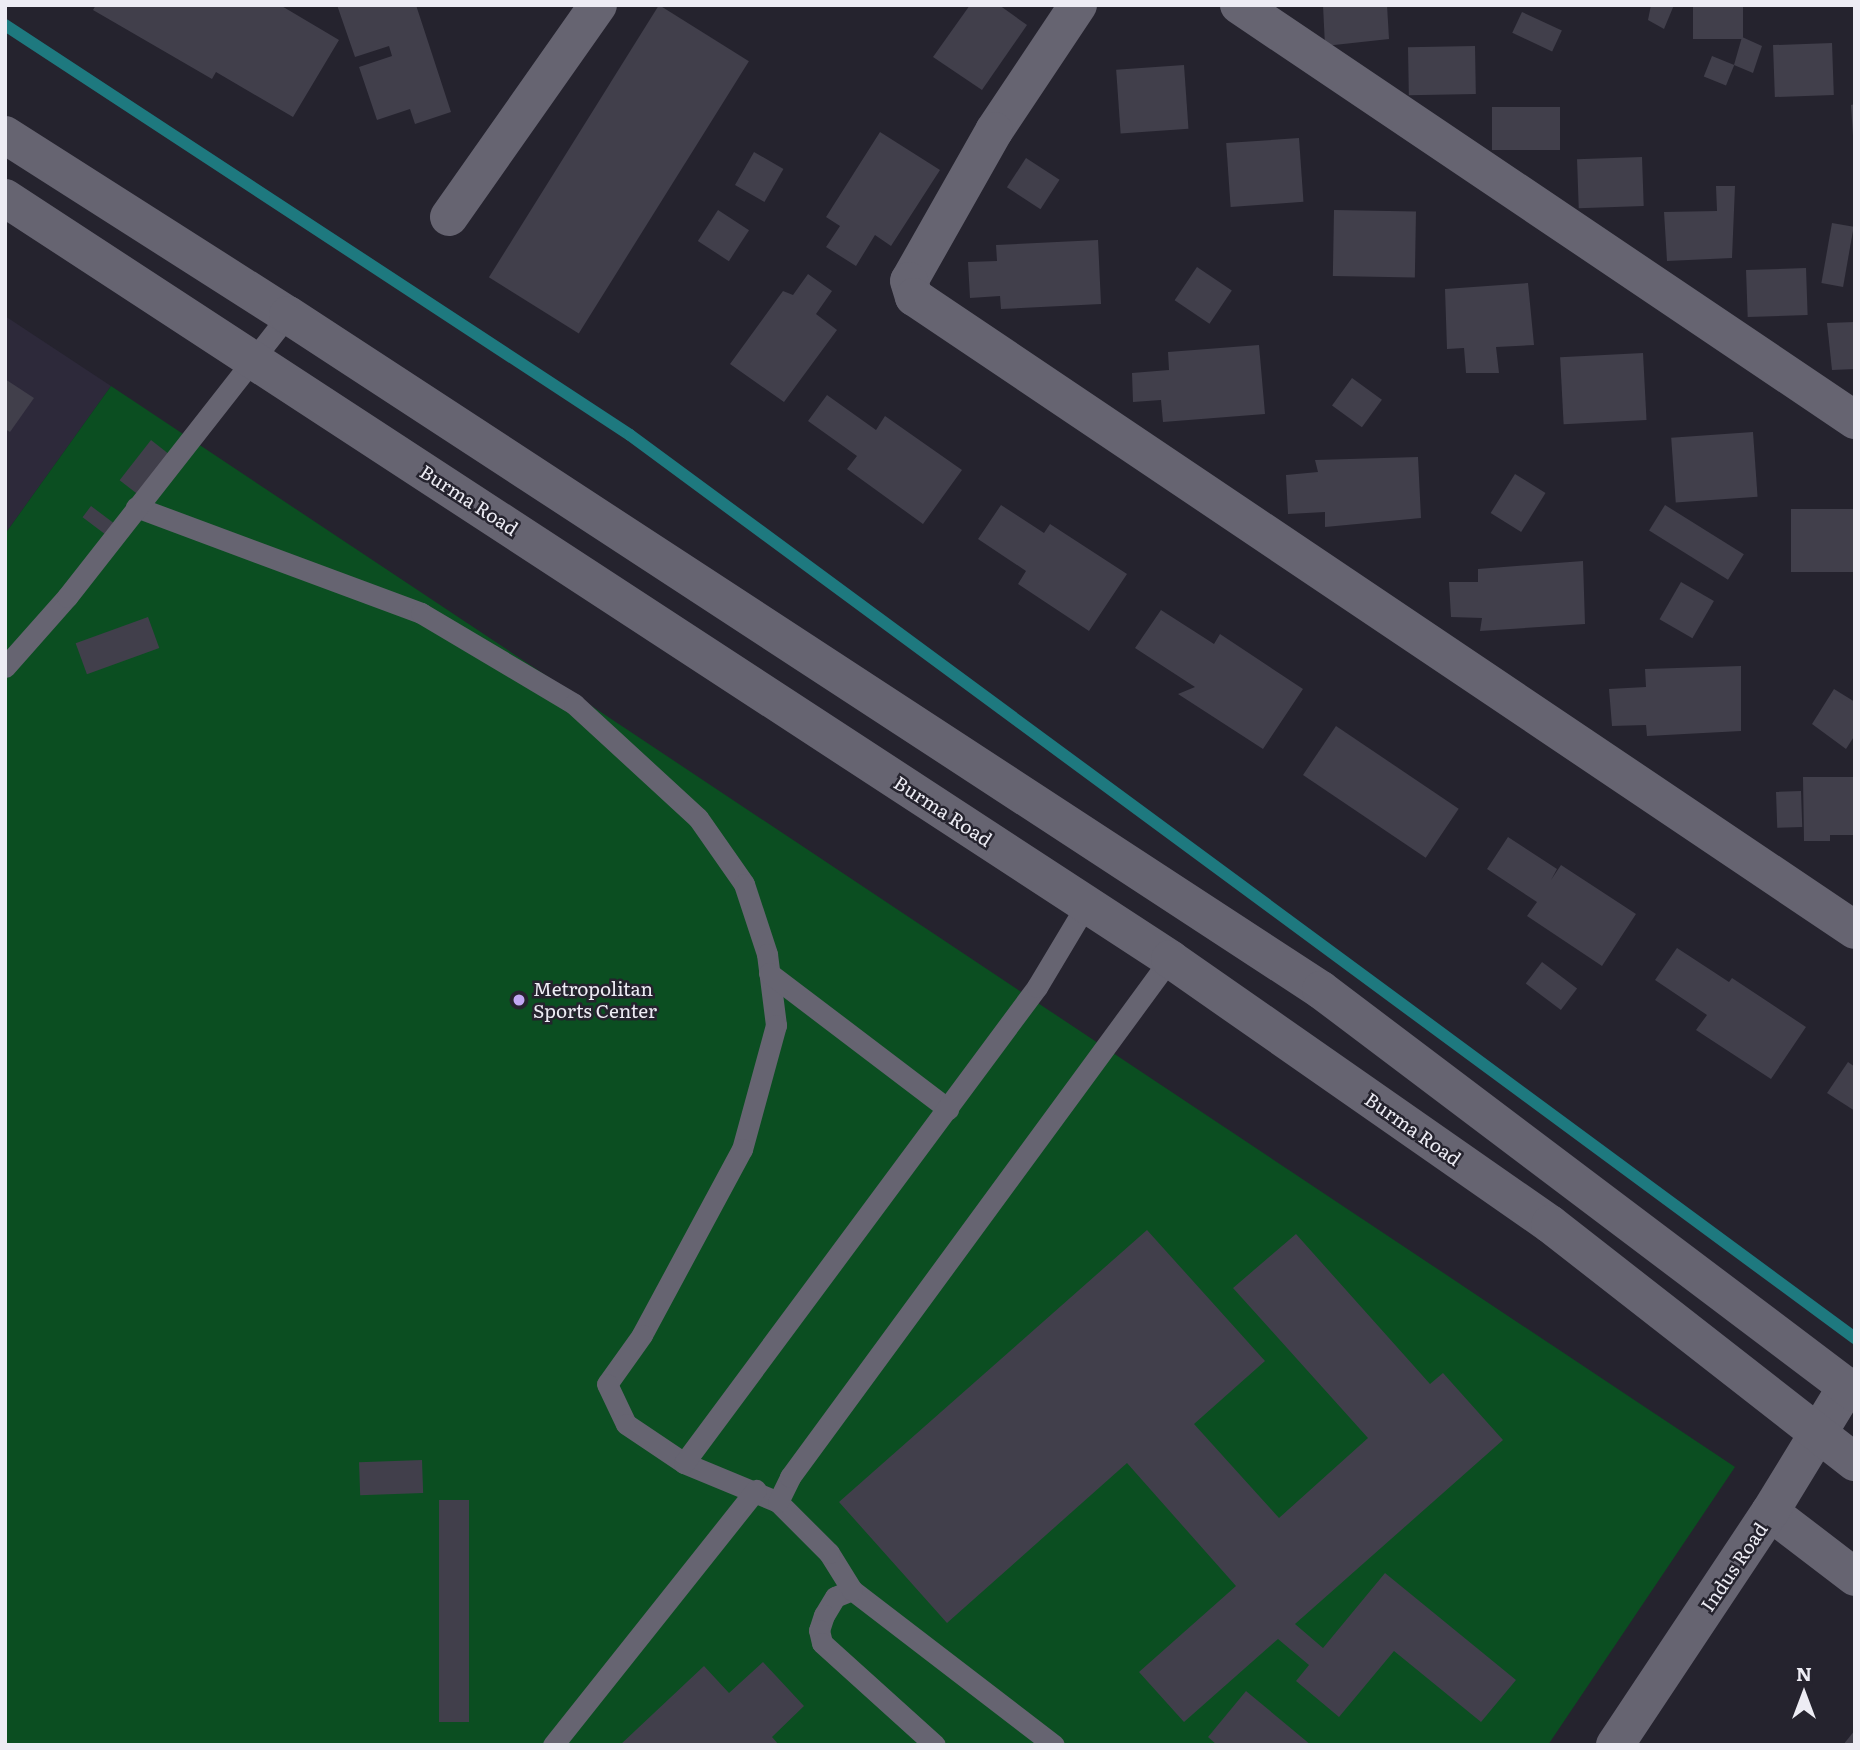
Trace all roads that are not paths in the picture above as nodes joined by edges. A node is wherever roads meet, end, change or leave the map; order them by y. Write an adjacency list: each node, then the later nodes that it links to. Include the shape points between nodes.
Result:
1 (598, 5): 6 (main road)
2 (1078, 5): 13 (main road, via 994,131 909,281 914,297)
3 (1239, 5): 9 (main road)
4 (5, 135): 7 (main road)
5 (5, 198): 8 (main road, Burma Road)
6 (449, 218)
7 (288, 315): 8 (lane); 17 (main road, via 1321,990)
8 (256, 360): 10 (lane); 12 (main road, Burma Road)
9 (1855, 420)
10 (136, 507): 11 (lane, via 67,597); 15 (lane, via 421,613 574,704 698,818 744,884)
11 (5, 667)
12 (1086, 905): 14 (main road, Burma Road); 16 (lane, via 1037,987)
13 (1855, 930)
14 (1170, 960): 18 (main road, Burma Road, via 1550,1224); 22 (lane, via 790,1477)
15 (769, 972): 16 (lane); 20 (lane, via 776,1025 742,1149 642,1335 607,1384 626,1424)
16 (948, 1109): 20 (lane)
17 (1851, 1390): 18 (main road, Indus Road)
18 (1818, 1433): 19 (main road, Burma Road); 23 (main road, Indus Road)
19 (1855, 1462)
20 (684, 1463): 21 (lane)
21 (755, 1490): 22 (lane); 26 (lane)
22 (778, 1502): 25 (lane, via 829,1553)
23 (1770, 1512): 24 (main road); 29 (main road, Indus Road)
24 (1855, 1577)
25 (852, 1590): 27 (lane, via 835,1597 824,1615 819,1630 822,1643); 28 (lane)
26 (560, 1741)
27 (935, 1745)
28 (1054, 1745)
29 (1615, 1745)

